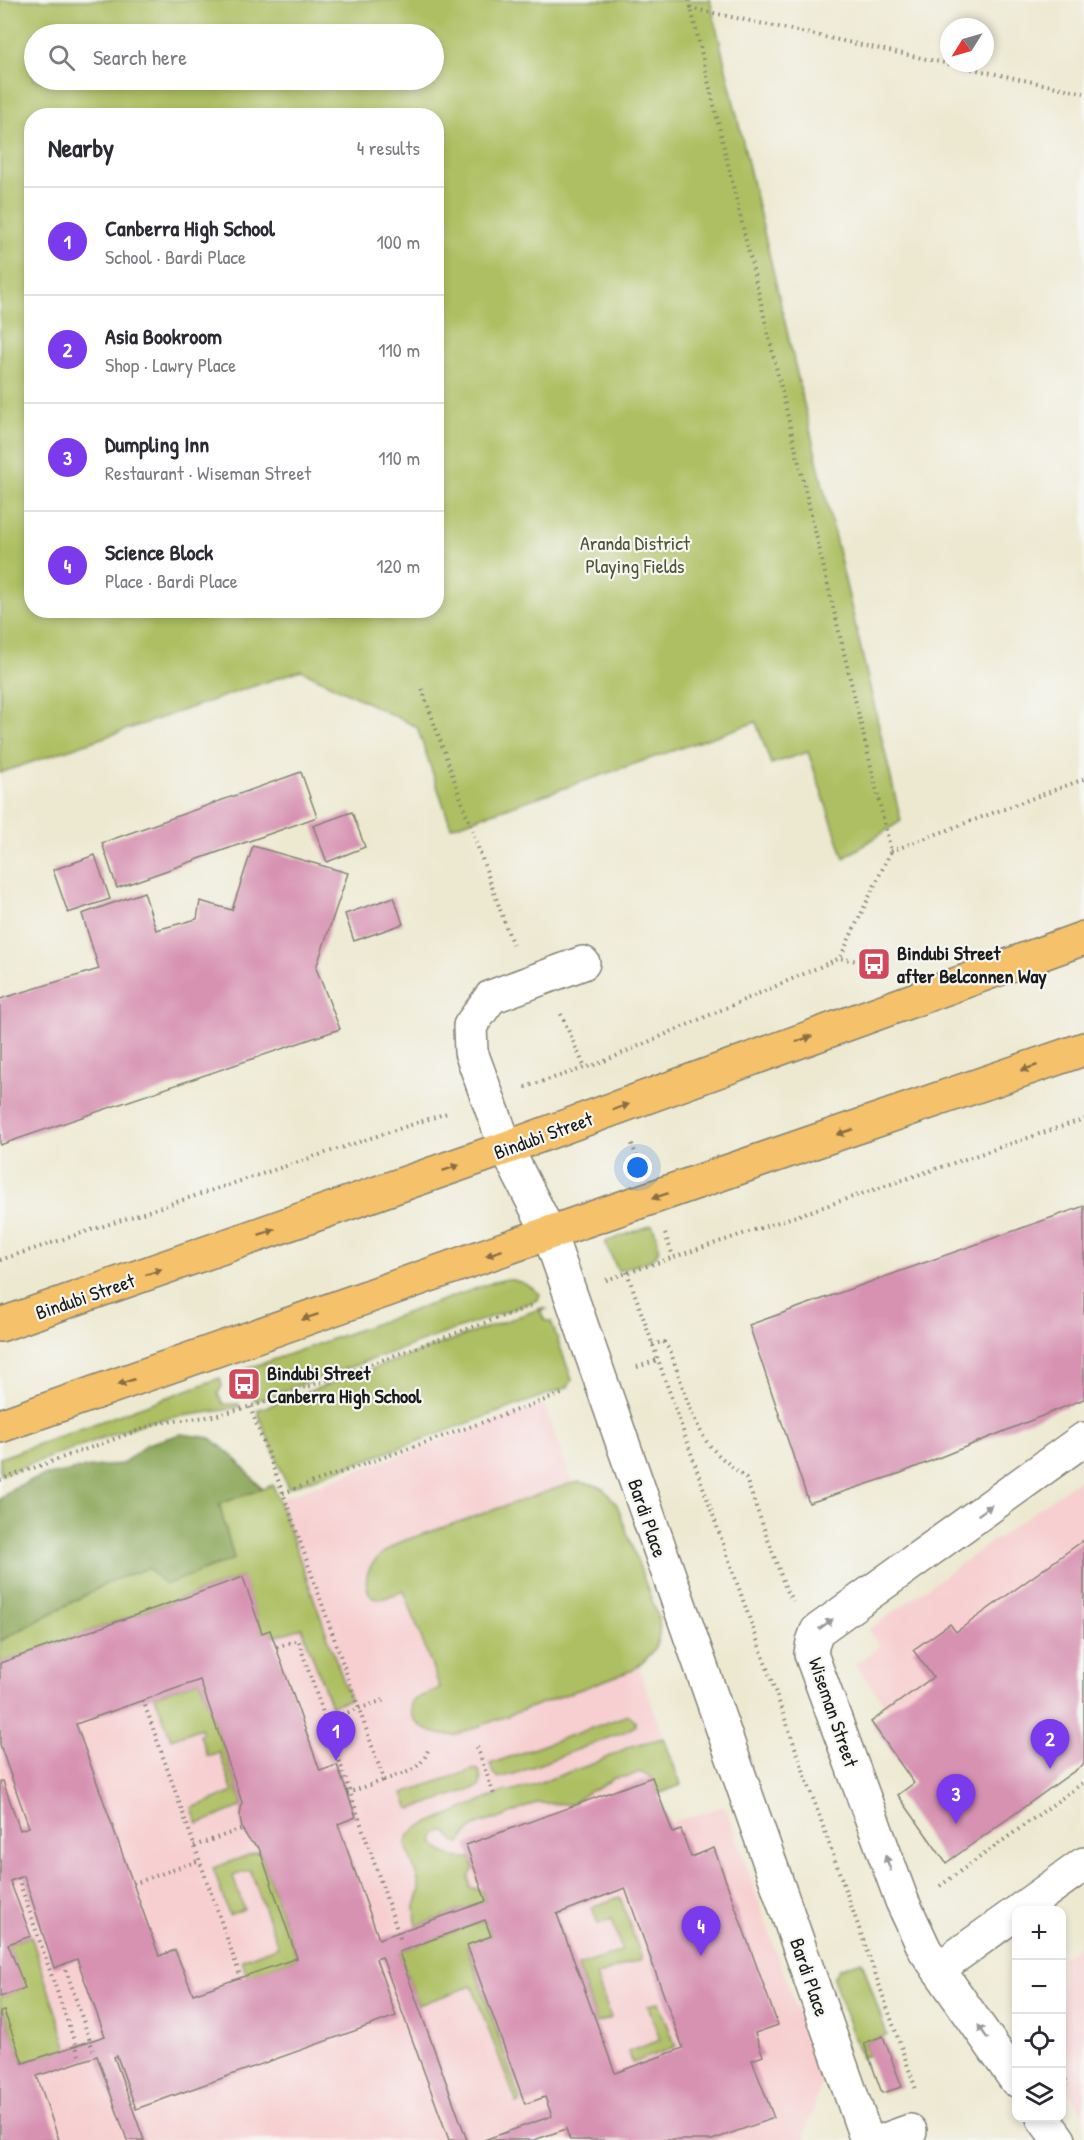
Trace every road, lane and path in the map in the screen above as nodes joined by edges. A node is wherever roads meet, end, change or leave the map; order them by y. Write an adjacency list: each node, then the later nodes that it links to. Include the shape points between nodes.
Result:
1 (688, 0): 2 (path)
2 (690, 8): 3 (path); 6 (path)
3 (1084, 93)
4 (422, 689): 13 (path, via 516,954 533,951)
5 (1084, 779): 6 (path)
6 (891, 850): 10 (path)
7 (1084, 932): 9 (main road)
8 (1084, 938): 9 (main road, Bindubi Street)
9 (1053, 949): 17 (main road, Bindubi Street, one-way to 9)
10 (840, 958): 12 (path); 15 (path)
11 (583, 963): 13 (street, Bardi Place)
12 (874, 963)
13 (544, 977): 15 (path); 16 (street, Bardi Place, via 491,997 470,1026 471,1052)
14 (1084, 1049): 18 (main road, one-way to 18)
15 (585, 1068): 16 (path)
16 (489, 1100): 17 (street, Bardi Place); 19 (path)
17 (506, 1148): 18 (street, Bardi Place); 21 (main road, Bindubi Street, one-way to 17)
18 (549, 1233): 23 (street, Bardi Place); 25 (main road, one-way to 25)
19 (0, 1260)
20 (627, 1272): 22 (path)
21 (0, 1325)
22 (658, 1360): 23 (path); 53 (path)
23 (600, 1381): 27 (path); 55 (street, Bardi Place)
24 (250, 1407): 27 (path)
25 (0, 1426)
26 (1084, 1439): 48 (street, Wiseman Street, one-way to 26, via 902,1901 812,1654 813,1642 817,1631)
27 (283, 1493): 31 (path)
28 (277, 1647): 32 (path, via 298,1640)
29 (387, 1699): 31 (path)
30 (143, 1700): 39 (path)
31 (358, 1708): 32 (path); 35 (path)
32 (325, 1720): 36 (path)
33 (477, 1747): 37 (path)
34 (428, 1750): 35 (path, via 418,1766)
35 (384, 1780): 36 (path)
36 (348, 1793): 46 (path)
37 (494, 1795)
38 (242, 1829): 39 (path)
39 (195, 1846): 40 (path)
40 (200, 1860): 43 (path); 49 (path)
41 (1084, 1864): 44 (street)
42 (18, 1878): 51 (path)
43 (133, 1884)
44 (1027, 1906)
45 (1012, 1917): 48 (street)
46 (401, 1941)
47 (64, 1964): 50 (path)
48 (938, 1969): 52 (street, Wiseman Street, one-way to 48)
49 (241, 1978)
50 (93, 2050)
51 (79, 2055)
52 (1012, 2073)
53 (920, 2100)
54 (1046, 2122): 56 (street)
55 (867, 2140)
56 (1059, 2140)

